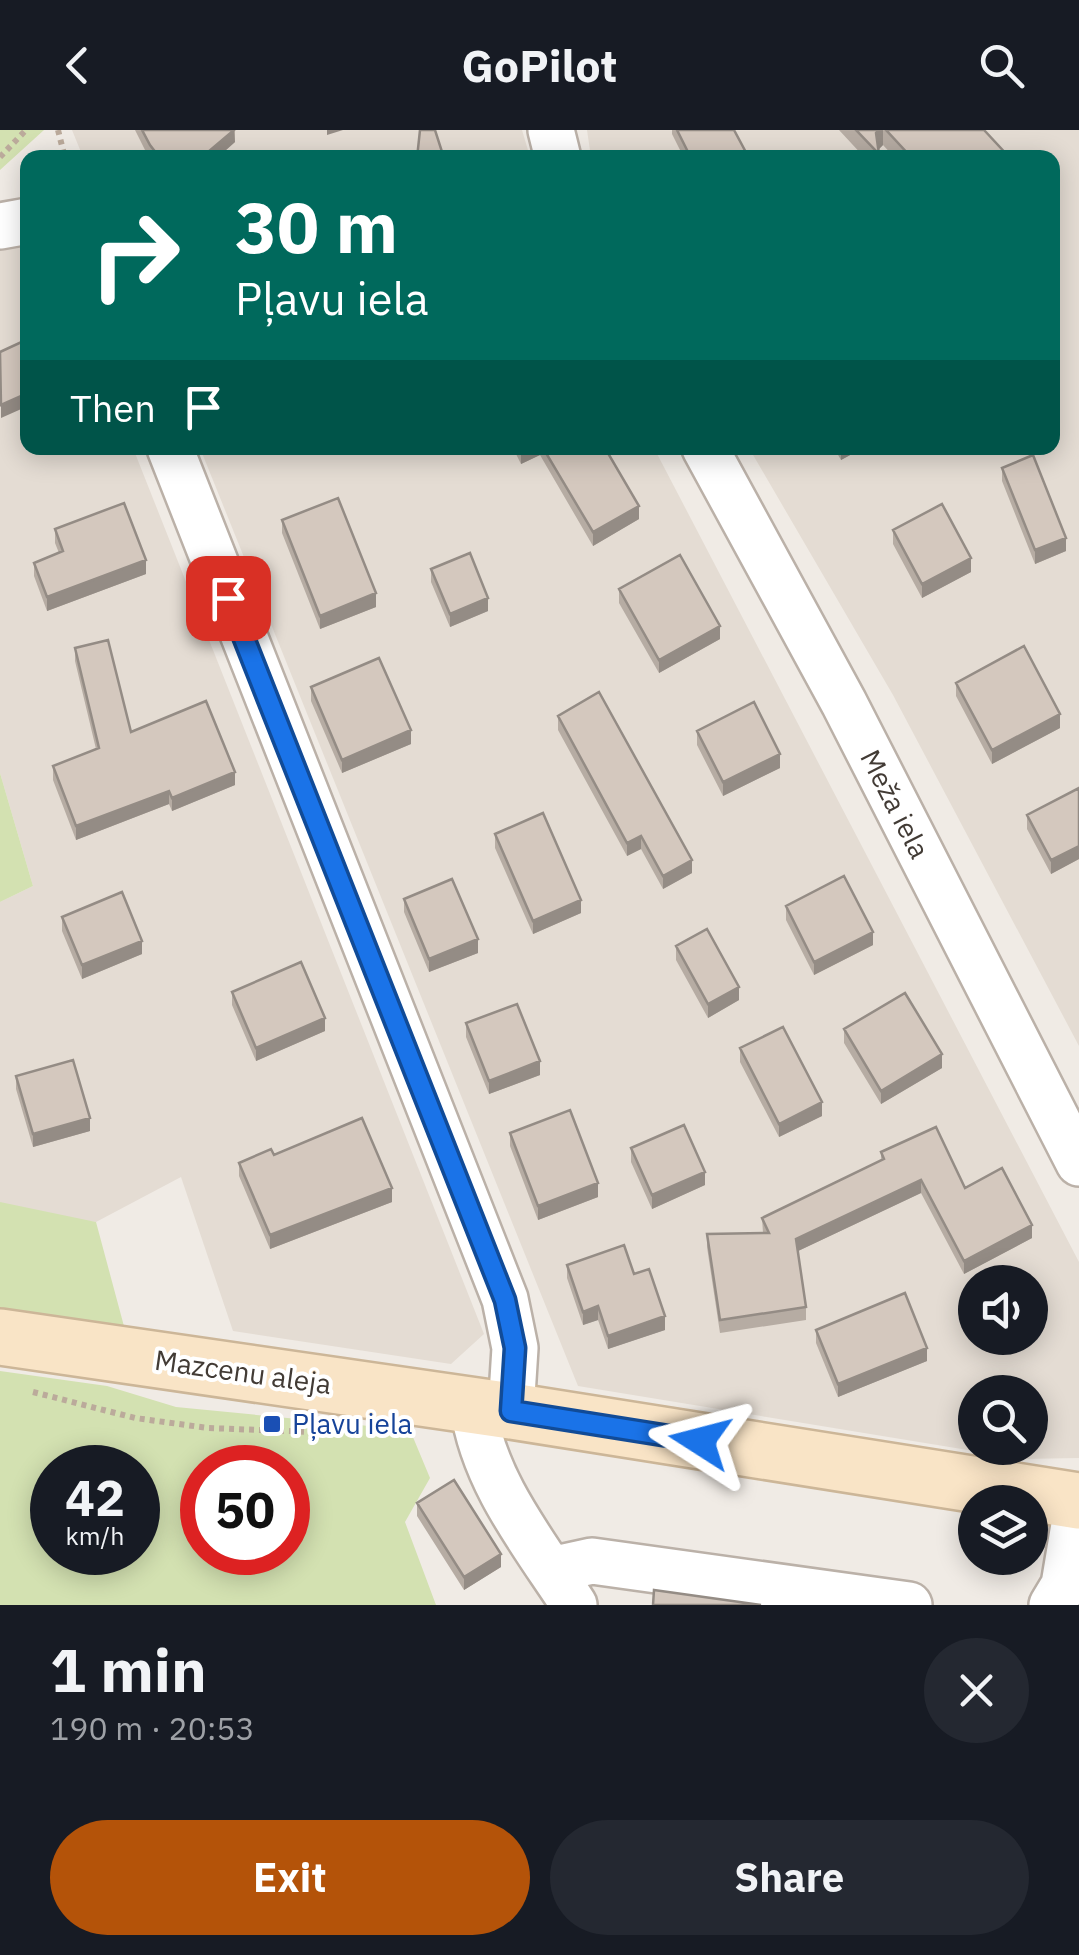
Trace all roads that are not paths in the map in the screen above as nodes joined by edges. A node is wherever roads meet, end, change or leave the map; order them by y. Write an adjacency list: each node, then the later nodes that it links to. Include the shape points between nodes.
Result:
1 (173, 455): 5 (street, via 505,1300 515,1348)
2 (708, 455): 3 (street, Meža iela, via 844,703)
3 (1079, 1163)
4 (0, 1336): 5 (main road, Mazcenu aleja)
5 (492, 1408): 6 (main road, Mazcenu aleja); 7 (street, via 478,1447)
6 (1078, 1501): 9 (street, via 1064,1584)
7 (563, 1588): 8 (street, via 592,1561)
8 (909, 1605)
9 (1052, 1605)

